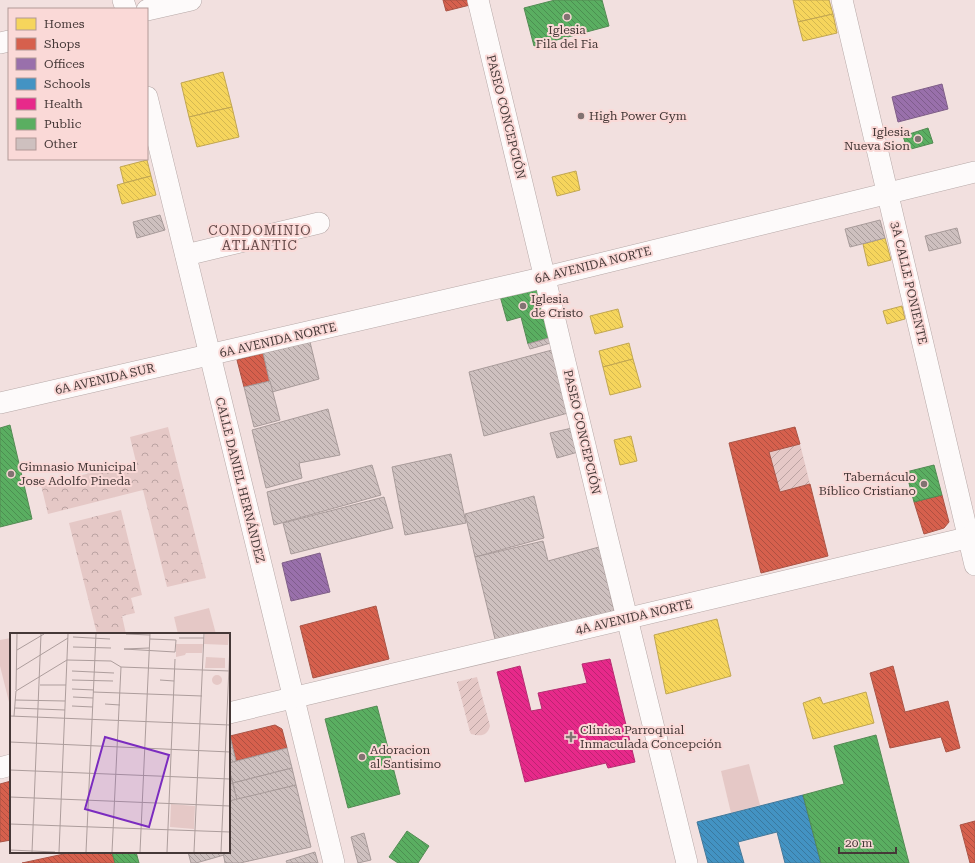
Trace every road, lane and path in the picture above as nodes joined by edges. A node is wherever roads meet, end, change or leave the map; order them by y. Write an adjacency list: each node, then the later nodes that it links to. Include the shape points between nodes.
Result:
1 (191, 0): 4 (street)
2 (478, 0): 10 (street, PASEO CONCEPCIÓN)
3 (842, 0): 7 (street, 3A CALLE PONIENTE)
4 (148, 10)
5 (148, 101): 9 (street, CALLE DANIEL HERNÁNDEZ)
6 (975, 172): 7 (street, 6A AVENIDA NORTE)
7 (888, 193): 10 (street, 6A AVENIDA NORTE); 13 (street, 3A CALLE PONIENTE)
8 (319, 223): 9 (street)
9 (186, 255): 11 (street, CALLE DANIEL HERNÁNDEZ)
10 (546, 277): 11 (street, 6A AVENIDA NORTE); 15 (street, PASEO CONCEPCIÓN)
11 (210, 356): 12 (street, 6A AVENIDA SUR); 16 (street, CALLE DANIEL HERNÁNDEZ)
12 (0, 403)
13 (972, 537): 14 (street, 3A CALLE PONIENTE); 15 (street, 4A AVENIDA NORTE)
14 (975, 565)
15 (626, 620): 16 (street, 4A AVENIDA NORTE); 21 (street, PASEO CONCEPCIÓN)
16 (294, 698): 17 (street, 4A AVENIDA NORTE); 20 (street, CALLE DANIEL HERNÁNDEZ)
17 (230, 713)
18 (10, 765): 19 (street)
19 (0, 768)
20 (334, 863)
21 (687, 863)

